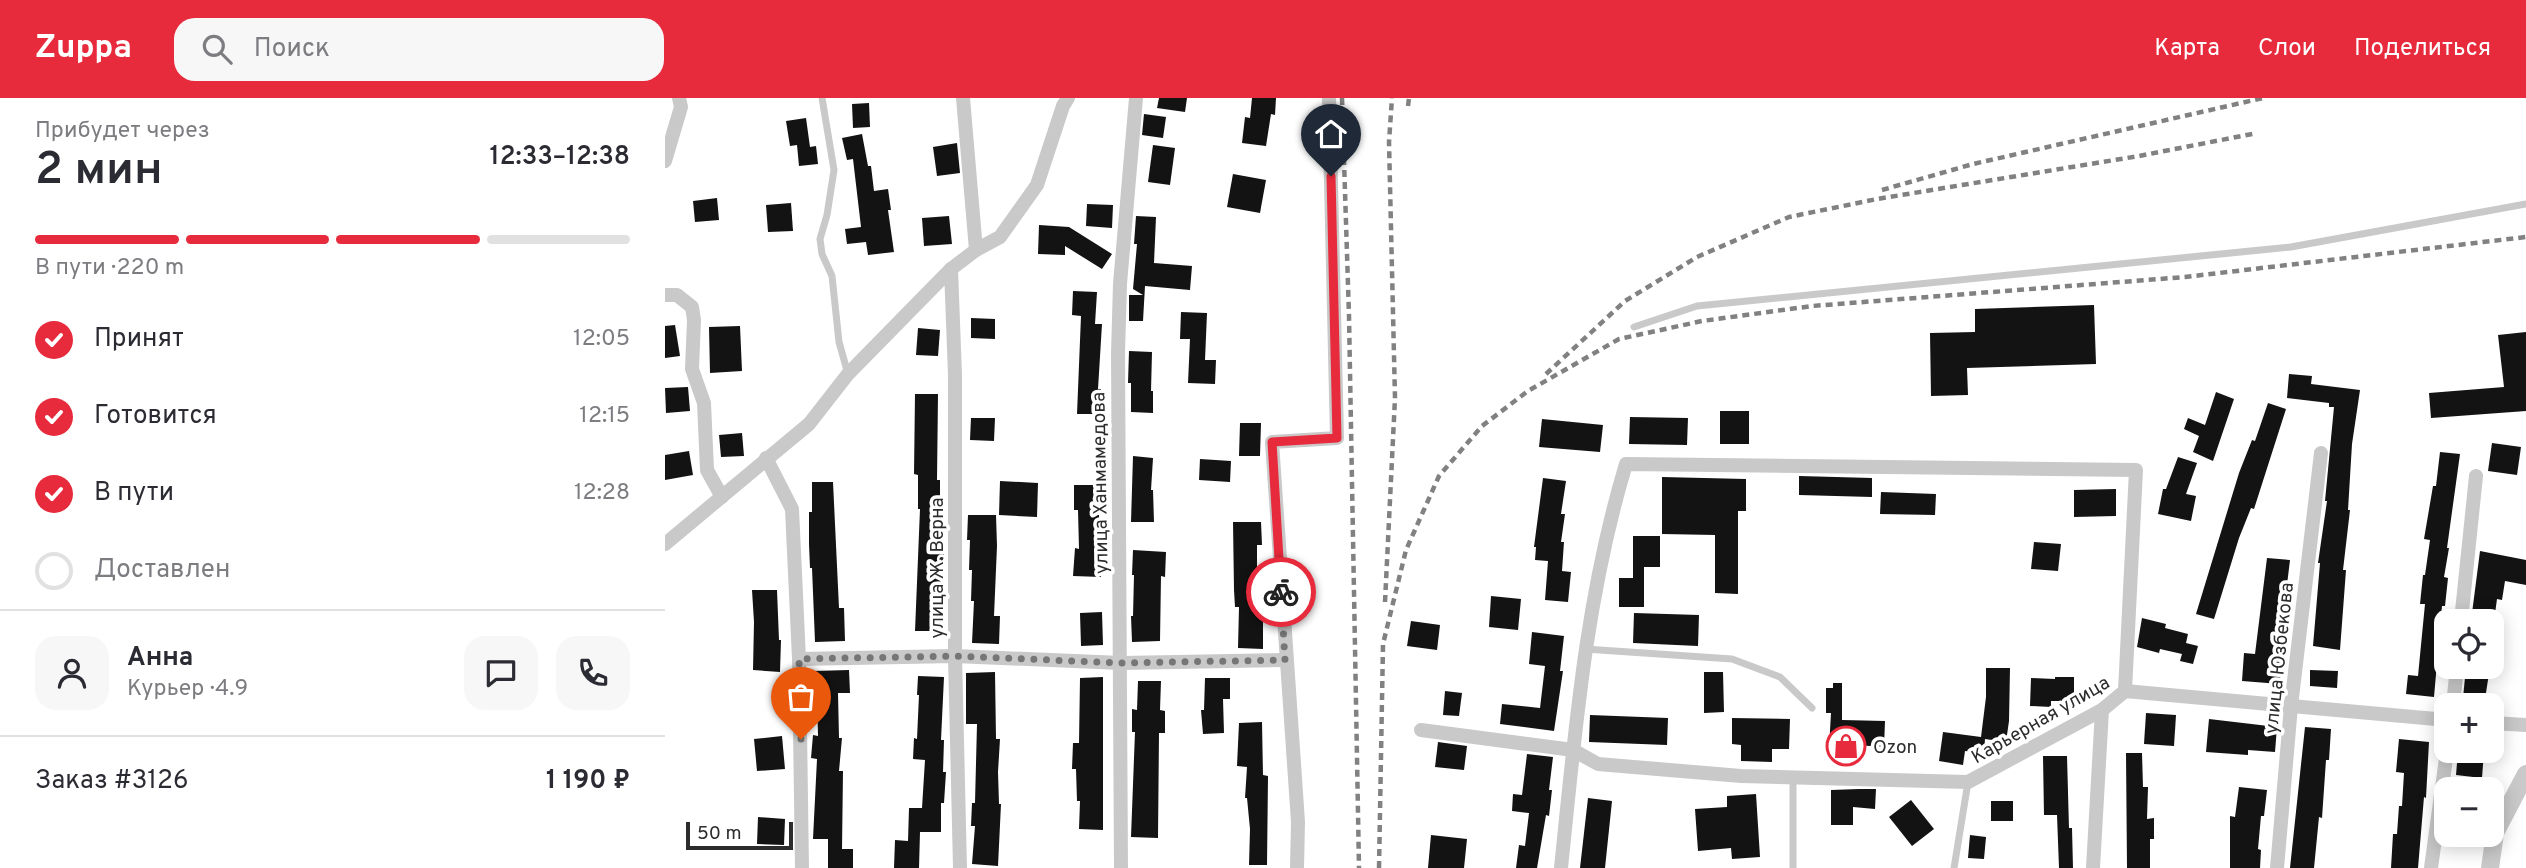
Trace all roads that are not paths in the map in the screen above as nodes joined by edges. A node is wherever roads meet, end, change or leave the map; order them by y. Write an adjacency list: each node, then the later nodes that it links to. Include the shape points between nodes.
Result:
1 (679, 98): 7 (street, via 681,107)
2 (822, 98): 13 (lane, via 834,170 820,239 832,276 839,342)
3 (963, 98): 9 (street)
4 (1068, 98): 9 (street, via 1037,185 1000,237)
5 (1136, 98): 24 (street, улица Ханмамедова, via 1119,325)
6 (1329, 98): 23 (street, via 1337,438 1272,442)
7 (665, 161)
8 (2526, 204): 12 (lane, via 2291,247 1697,306)
9 (976, 250): 10 (street)
10 (951, 269): 13 (street); 21 (street, улица Ж. Верна)
11 (665, 295): 17 (street, via 677,295 692,307 692,369 704,403 707,470)
12 (1634, 327)
13 (848, 374): 15 (street, via 809,424)
14 (2321, 453): 26 (street, улица Юзбекова)
15 (767, 458): 17 (street); 22 (street, via 792,509)
16 (2476, 476): 19 (street)
17 (722, 497): 18 (street)
18 (665, 544)
19 (2462, 609)
20 (1585, 649): 25 (street, via 1626,464 2136,470); 27 (lane, via 1732,659 1780,677); 33 (street)
21 (955, 656): 22 (street); 24 (street); 39 (street, улица Ж. Верна)
22 (799, 659): 38 (street)
23 (1285, 660): 24 (street); 41 (street, via 1298,822)
24 (1121, 663): 40 (street, улица Ханмамедова)
25 (2126, 691): 26 (street, Карьерная улица); 28 (street, Карьерная улица)
26 (2291, 706): 29 (street, Карьерная улица); 46 (street, улица Юзбекова)
27 (1812, 708)
28 (2102, 710): 37 (street, Карьерная улица); 45 (street)
29 (2434, 719)
30 (2504, 724): 31 (street)
31 (2526, 725)
32 (1421, 730): 33 (street, Карьерная улица)
33 (1573, 750): 36 (street, Карьерная улица, via 1598,764); 42 (street)
34 (2445, 763): 47 (street)
35 (2526, 776): 48 (street, via 2496,835)
36 (1793, 778): 37 (street, Карьерная улица); 43 (lane)
37 (1968, 782): 44 (lane)
38 (802, 868)
39 (960, 868)
40 (1121, 868)
41 (1297, 868)
42 (1562, 868)
43 (1793, 868)
44 (1954, 868)
45 (2093, 868)
46 (2277, 868)
47 (2431, 868)
48 (2490, 868)

